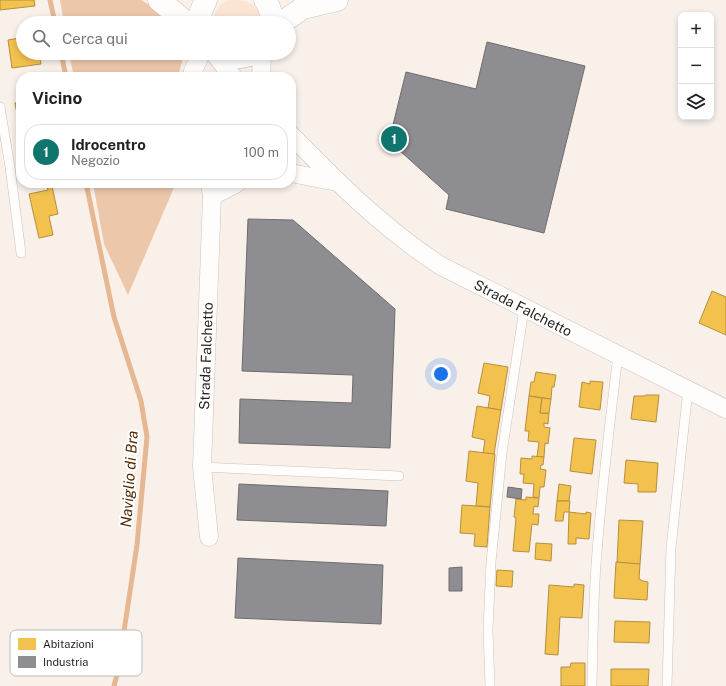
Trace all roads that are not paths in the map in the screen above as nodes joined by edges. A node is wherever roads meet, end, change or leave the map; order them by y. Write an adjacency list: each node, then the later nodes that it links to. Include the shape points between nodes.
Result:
1 (158, 0): 5 (street)
2 (206, 0): 6 (street)
3 (265, 0): 7 (street)
4 (337, 0): 8 (street, via 303,8)
5 (178, 16)
6 (199, 16)
7 (272, 16)
8 (291, 16)
9 (198, 60): 12 (street)
10 (220, 60): 13 (street)
11 (262, 60): 14 (street)
12 (193, 72)
13 (229, 72)
14 (261, 72)
15 (0, 107): 20 (lane)
16 (296, 140): 18 (street, Strada Falchetto)
17 (296, 174): 18 (street)
18 (337, 182): 21 (street, Strada Falchetto, via 376,219 420,252 441,266)
19 (211, 190): 25 (street, Strada Falchetto)
20 (21, 253)
21 (524, 309): 22 (street, Strada Falchetto); 28 (lane, via 502,453 491,562 488,630)
22 (618, 355): 23 (street, Strada Falchetto); 29 (lane, via 596,554)
23 (688, 389): 24 (street, Strada Falchetto); 30 (lane, via 671,548)
24 (726, 409)
25 (202, 467): 26 (lane); 27 (street, Strada Falchetto)
26 (399, 476)
27 (209, 537)
28 (490, 686)
29 (592, 686)
30 (668, 686)

